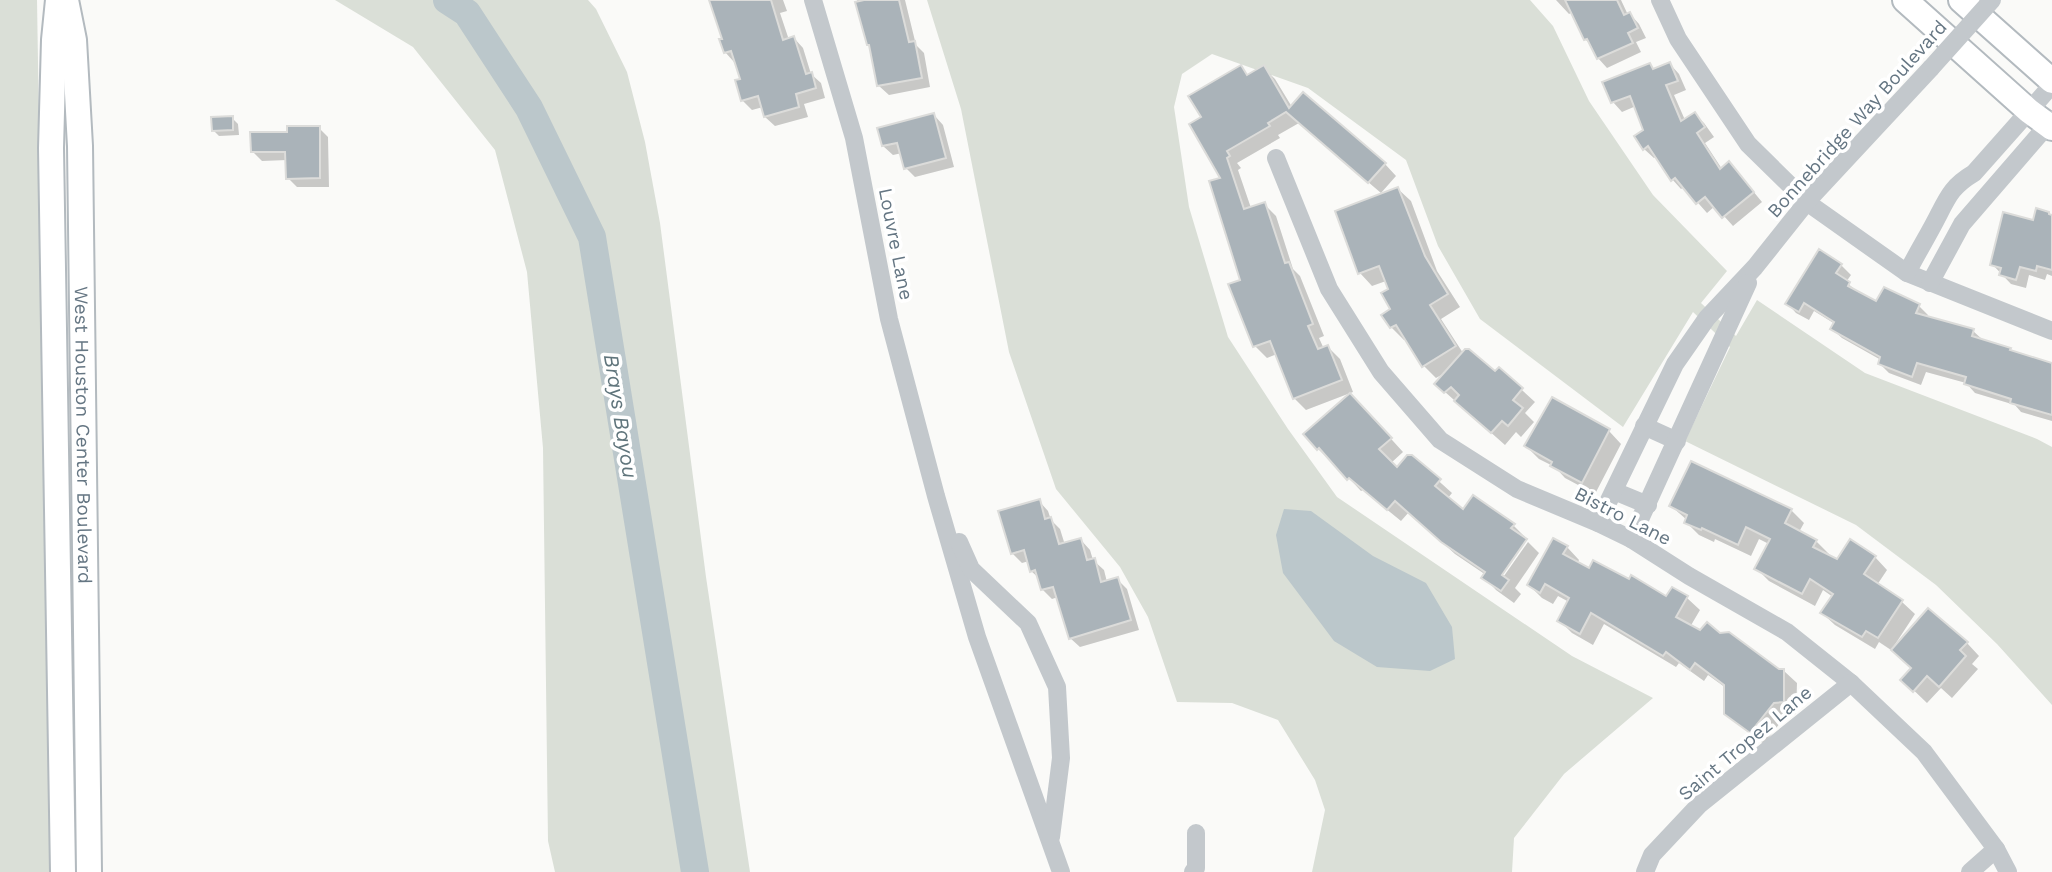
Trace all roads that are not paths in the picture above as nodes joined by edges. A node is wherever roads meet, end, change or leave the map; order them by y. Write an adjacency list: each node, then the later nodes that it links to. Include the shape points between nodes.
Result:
1 (58, 0): 25 (main road, West Houston Center Boulevard, via 51,148)
2 (66, 0): 24 (main road, West Houston Center Boulevard, via 74,40 80,146)
3 (813, 0): 19 (street, Louvre Lane, via 853,138 889,319)
4 (1660, 0): 11 (street, via 1678,39 1748,144)
5 (1905, 0): 9 (main road)
6 (1961, 0): 8 (main road)
7 (1992, 0): 11 (street, Bonnebridge Way Boulevard, bridge)
8 (2052, 83): 9 (street)
9 (2045, 121): 13 (street, via 1974,173 1969,188 1940,213); 14 (street, via 1962,224)
10 (1276, 158): 21 (street, Bistro Lane, via 1329,289 1381,372 1440,440 1517,489)
11 (1808, 203): 12 (street, Bonnebridge Way Boulevard); 13 (street)
12 (1755, 267): 16 (street, Bonnebridge Way Boulevard, via 1690,340); 17 (street, Bonnebridge Way Boulevard)
13 (1907, 273): 14 (street)
14 (1930, 283): 15 (street)
15 (2052, 331)
16 (1644, 426): 17 (street); 18 (street, Bonnebridge Way Boulevard)
17 (1677, 441): 20 (street, Bonnebridge Way Boulevard)
18 (1614, 491): 20 (street); 21 (street, Bonnebridge Way Boulevard)
19 (936, 496): 27 (street, Louvre Lane, via 977,637); 27 (street, Louvre Lane, via 971,569 1028,623 1057,687 1061,758)
20 (1648, 505): 22 (street, Bonnebridge Way Boulevard)
21 (1598, 523): 22 (street, Bistro Lane)
22 (1631, 540): 23 (street, Bistro Lane, via 1787,632)
23 (1850, 683): 28 (street, Bistro Lane, via 1924,752); 33 (street, Saint Tropez Lane, via 1699,805 1652,855)
24 (87, 714): 25 (main road); 30 (main road, West Houston Center Boulevard)
25 (62, 715): 29 (main road, West Houston Center Boulevard)
26 (1196, 833): 32 (street)
27 (1051, 841): 31 (street, Louvre Lane)
28 (1996, 849): 34 (street); 35 (street, Bistro Lane)
29 (63, 872)
30 (89, 872)
31 (1061, 872)
32 (1193, 872)
33 (1645, 872)
34 (1969, 872)
35 (2008, 872)

